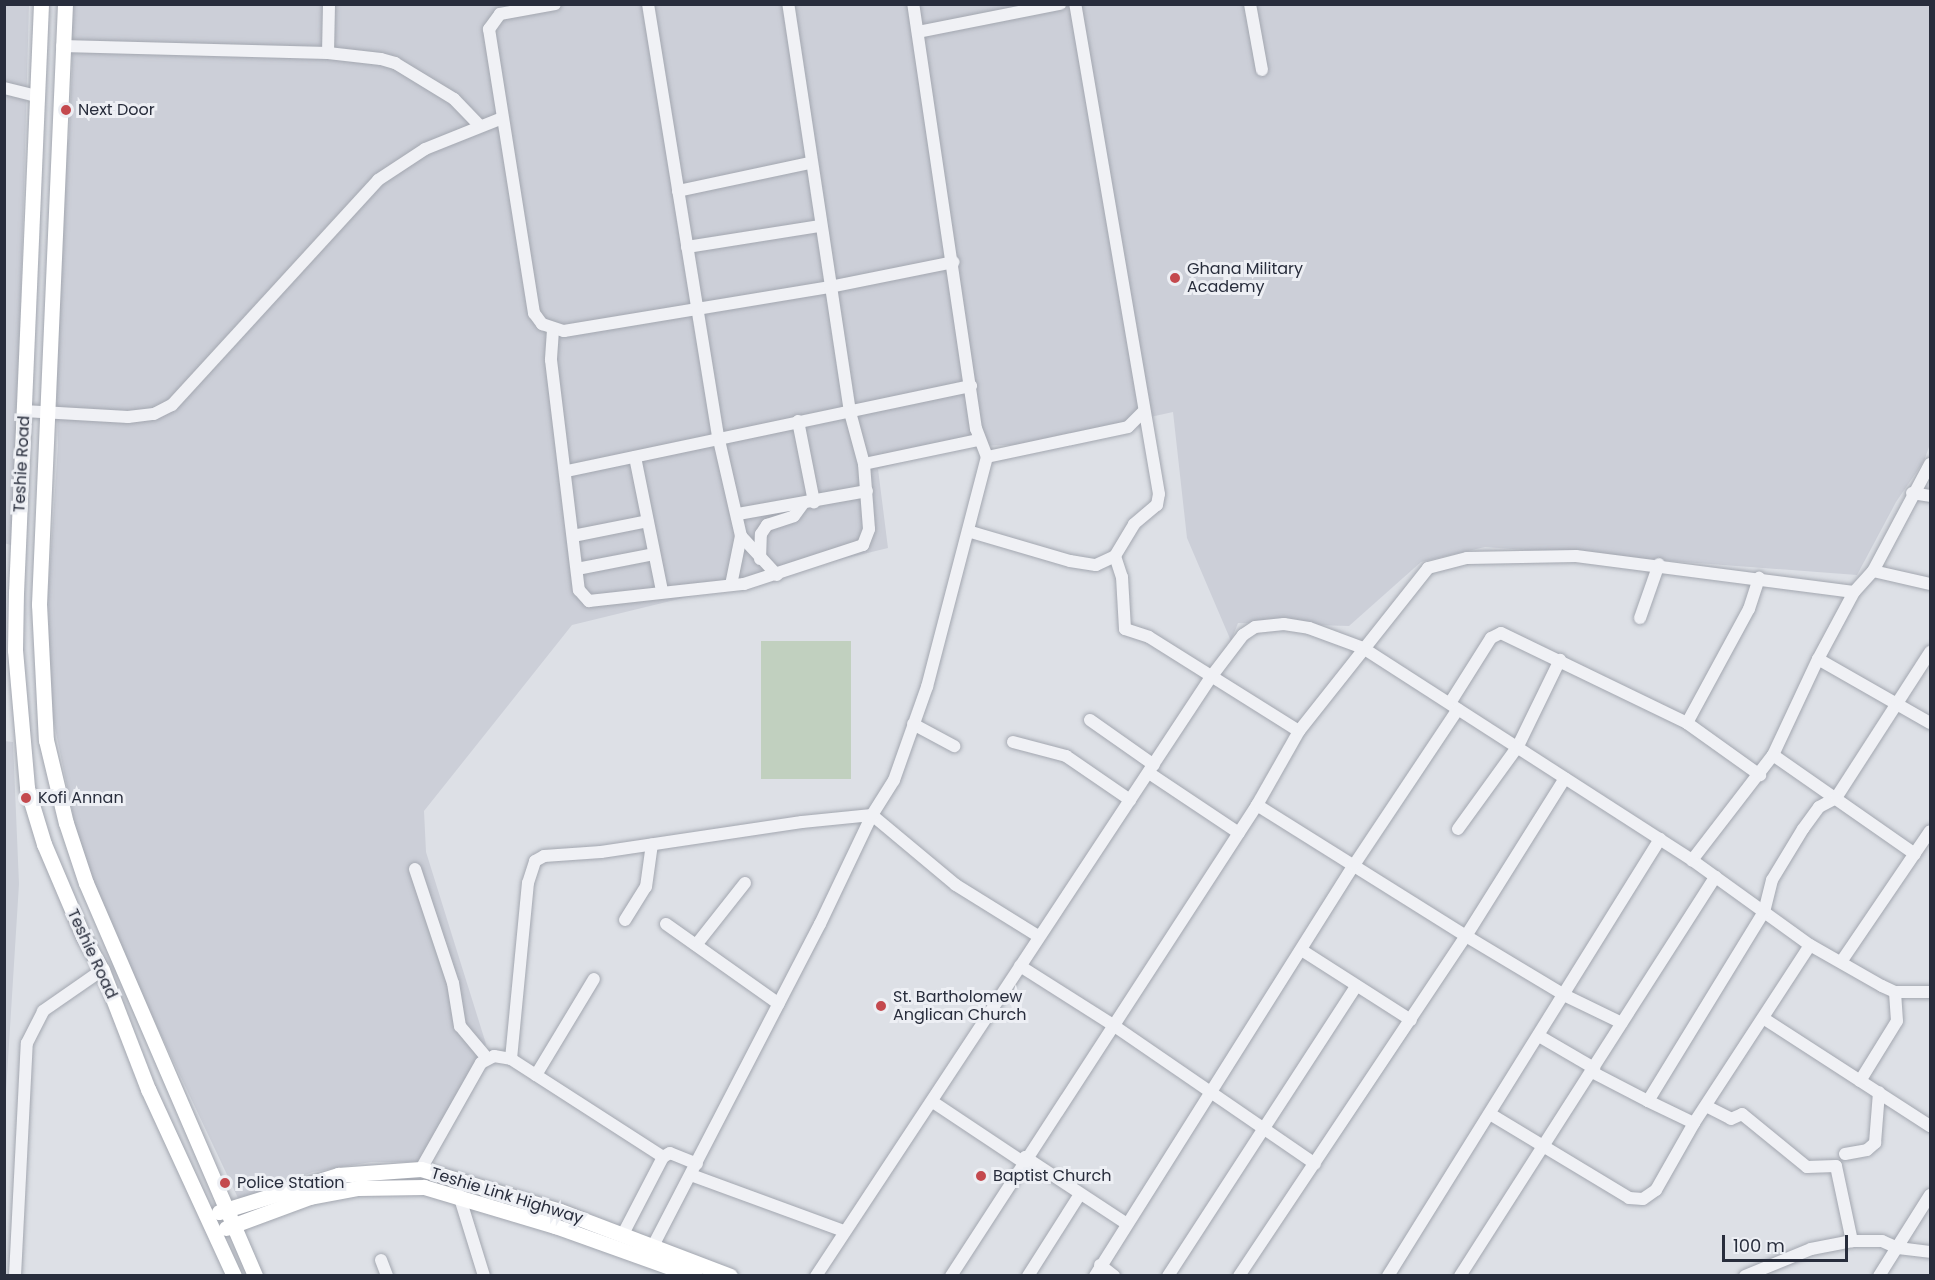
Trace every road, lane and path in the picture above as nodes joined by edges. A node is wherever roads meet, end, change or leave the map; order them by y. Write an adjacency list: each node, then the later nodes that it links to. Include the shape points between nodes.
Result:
1 (41, 4): 17 (main road, Teshie Road)
2 (64, 4): 13 (main road, Teshie Road)
3 (329, 4): 14 (street)
4 (555, 4): 11 (street)
5 (648, 4): 21 (street)
6 (788, 4): 20 (street)
7 (913, 4): 12 (street)
8 (1059, 4): 12 (street)
9 (1075, 4): 30 (street)
10 (1250, 4): 15 (street)
11 (502, 9): 18 (street, via 489,29)
12 (918, 32): 24 (street)
13 (62, 46): 14 (street); 32 (main road, Teshie Road)
14 (328, 53): 19 (street, via 395,63 454,99)
15 (1262, 70)
16 (4, 88): 17 (street)
17 (36, 96): 29 (main road, Teshie Road)
18 (500, 119): 19 (street); 27 (street, via 534,313)
19 (480, 126): 32 (street, via 425,149 378,180 172,405 153,414 128,417)
20 (810, 163): 21 (street); 22 (street)
21 (678, 191): 23 (street)
22 (820, 226): 23 (street); 25 (street)
23 (687, 248): 26 (street)
24 (954, 262): 25 (street); 28 (street)
25 (830, 287): 26 (street); 31 (street)
26 (697, 307): 27 (street); 35 (street)
27 (553, 330): 42 (street, via 551,360)
28 (970, 386): 31 (street); 36 (street)
29 (24, 411): 32 (street); 109 (main road, Teshie Road, via 15,650 27,788 48,854)
30 (1144, 411): 34 (street); 37 (street)
31 (850, 412): 33 (street); 40 (street)
32 (48, 413): 146 (main road, Teshie Road, via 39,639 48,751 86,883)
33 (798, 421): 35 (street); 46 (street)
34 (1128, 428): 37 (street); 39 (street)
35 (719, 440): 38 (street); 47 (street)
36 (978, 440): 39 (street); 40 (street)
37 (1149, 440): 53 (street, via 1159,494 1157,505 1134,524)
38 (635, 457): 42 (street); 48 (street)
39 (987, 457): 49 (street)
40 (864, 464): 43 (street)
41 (1930, 464): 44 (street)
42 (567, 471): 50 (street)
43 (867, 491): 46 (street); 58 (street, via 869,529 863,545)
44 (1912, 493): 45 (street); 57 (street)
45 (1930, 496)
46 (808, 504): 47 (street); 54 (street, via 794,516 767,525 761,534)
47 (738, 514): 51 (street)
48 (648, 521): 50 (street); 52 (street)
49 (971, 532): 53 (street, via 1070,561 1096,565); 75 (street)
50 (573, 536): 56 (street)
51 (741, 536): 54 (street); 61 (street)
52 (654, 554): 56 (street); 62 (street)
53 (1115, 556): 69 (street, via 1122,577 1125,629 1149,637)
54 (759, 559): 58 (street)
55 (1659, 564): 59 (street); 64 (street); 65 (street, via 1533,555 1467,558 1436,564 1421,573)
56 (577, 569): 62 (street, via 579,590 589,601)
57 (1873, 571): 60 (street); 63 (street)
58 (777, 575): 61 (street)
59 (1759, 578): 63 (street); 73 (street, via 1749,609)
60 (1930, 584)
61 (731, 585): 62 (street)
62 (662, 591)
63 (1854, 592): 67 (street)
64 (1640, 618)
65 (1363, 648): 69 (street, via 1310,628 1284,624 1255,627 1243,635); 71 (street); 76 (street)
66 (1930, 652): 70 (street)
67 (1818, 659): 70 (street); 80 (street)
68 (1560, 660): 71 (street, via 1496,633); 73 (street); 79 (street)
69 (1212, 677): 76 (street); 81 (street)
70 (1899, 704): 74 (street); 84 (street)
71 (1454, 706): 79 (street); 95 (street)
72 (1090, 720): 81 (street)
73 (1687, 723): 82 (street)
74 (1930, 723)
75 (913, 724): 78 (street); 87 (street, via 894,780)
76 (1299, 731): 86 (street)
77 (1013, 742): 85 (street, via 1066,756)
78 (954, 746)
79 (1518, 746): 83 (street); 88 (street)
80 (1773, 755): 82 (street); 84 (street)
81 (1151, 769): 85 (street); 90 (street)
82 (1760, 775): 94 (street)
83 (1565, 778): 91 (street); 103 (street)
84 (1836, 798): 93 (street); 99 (street, via 1819,807 1803,829 1772,880)
85 (1130, 800): 102 (street)
86 (1257, 805): 90 (street); 95 (street)
87 (872, 815): 92 (street); 102 (street, via 956,885); 115 (street)
88 (1458, 829)
89 (1930, 831): 93 (street)
90 (1239, 833): 119 (street)
91 (1660, 839): 94 (street); 114 (street)
92 (652, 844): 100 (street, via 646,887); 122 (street, via 544,856 535,861 528,883)
93 (1915, 854): 107 (street)
94 (1692, 860): 97 (street)
95 (1354, 865): 103 (street); 106 (street)
96 (415, 869): 121 (street, via 453,983 460,1026)
97 (1715, 877): 99 (street); 118 (street)
98 (745, 883): 104 (street)
99 (1764, 912): 105 (street); 128 (street)
100 (625, 920)
101 (666, 924): 104 (street)
102 (1038, 936): 108 (street)
103 (1466, 936): 114 (street); 117 (street)
104 (696, 945): 115 (street)
105 (1810, 945): 107 (street); 116 (street)
106 (1303, 951): 111 (street); 127 (street)
107 (1840, 962): 112 (street)
108 (1020, 966): 119 (street); 129 (street)
109 (102, 970): 147 (main road, Teshie Road, via 148,1089); 160 (street, via 43,1011 27,1043)
110 (594, 979): 124 (street)
111 (1356, 986): 117 (street); 134 (street)
112 (1895, 992): 113 (street); 125 (street, via 1897,1021)
113 (1930, 992)
114 (1564, 995): 118 (street); 120 (street)
115 (779, 1004): 141 (street)
116 (1763, 1018): 125 (street); 130 (street)
117 (1411, 1020): 139 (street)
118 (1622, 1023): 123 (street)
119 (1113, 1025): 127 (street); 138 (street)
120 (1539, 1036): 123 (street); 131 (street)
121 (486, 1057): 122 (street); 140 (street)
122 (511, 1059): 124 (street)
123 (1593, 1070): 128 (street); 135 (street)
124 (536, 1075): 137 (street)
125 (1860, 1081): 126 (street)
126 (1880, 1092): 133 (street); 136 (street, via 1875,1143 1867,1150)
127 (1210, 1094): 134 (street); 149 (street)
128 (1648, 1101): 132 (street)
129 (933, 1102): 138 (street); 150 (street)
130 (1706, 1106): 132 (street); 154 (street, via 1731,1119 1742,1114 1807,1167 1836,1166)
131 (1490, 1114): 135 (street); 173 (street)
132 (1694, 1123): 135 (street, via 1656,1190 1643,1199 1629,1198)
133 (1930, 1126)
134 (1261, 1129): 139 (street); 171 (street)
135 (1544, 1146): 174 (street)
136 (1845, 1154)
137 (663, 1157): 141 (street, via 670,1153); 153 (street)
138 (1024, 1160): 142 (street); 168 (street)
139 (1315, 1164): 172 (street)
140 (421, 1169): 146 (main road, Teshie Link Highway, via 338,1175); 153 (main road, Teshie Link Highway)
141 (694, 1170): 150 (street, via 718,1188 758,1201 771,1201); 155 (street)
142 (1080, 1194): 149 (street); 169 (street)
143 (459, 1195): 145 (main road, Teshie Link Highway); 148 (main road, Teshie Link Highway, via 424,1187 358,1188 310,1197); 151 (street)
144 (1930, 1195): 156 (street)
145 (475, 1201): 151 (street); 165 (main road, Teshie Link Highway)
146 (228, 1208): 147 (main road, Teshie Link Highway); 148 (main road, Teshie Road)
147 (208, 1217): 152 (main road, Teshie Road)
148 (235, 1224): 152 (main road, Teshie Link Highway); 162 (main road, Teshie Road)
149 (1127, 1224): 159 (street)
150 (844, 1231): 167 (street)
151 (467, 1232): 164 (street)
152 (215, 1233): 161 (main road, Teshie Road)
153 (623, 1234): 155 (main road, Teshie Link Highway)
154 (1852, 1241): 156 (street, via 1882,1241); 175 (street, via 1811,1249)
155 (653, 1246): 166 (main road, Teshie Link Highway)
156 (1898, 1248): 157 (street); 176 (street)
157 (1930, 1252)
158 (381, 1260): 163 (street)
159 (1097, 1270): 170 (street)
160 (15, 1275)
161 (234, 1275)
162 (255, 1275)
163 (387, 1275)
164 (481, 1275)
165 (695, 1275)
166 (730, 1275)
167 (816, 1275)
168 (951, 1275)
169 (1028, 1275)
170 (1114, 1275)
171 (1168, 1275)
172 (1239, 1275)
173 (1388, 1275)
174 (1460, 1275)
175 (1745, 1275)
176 (1879, 1275)

